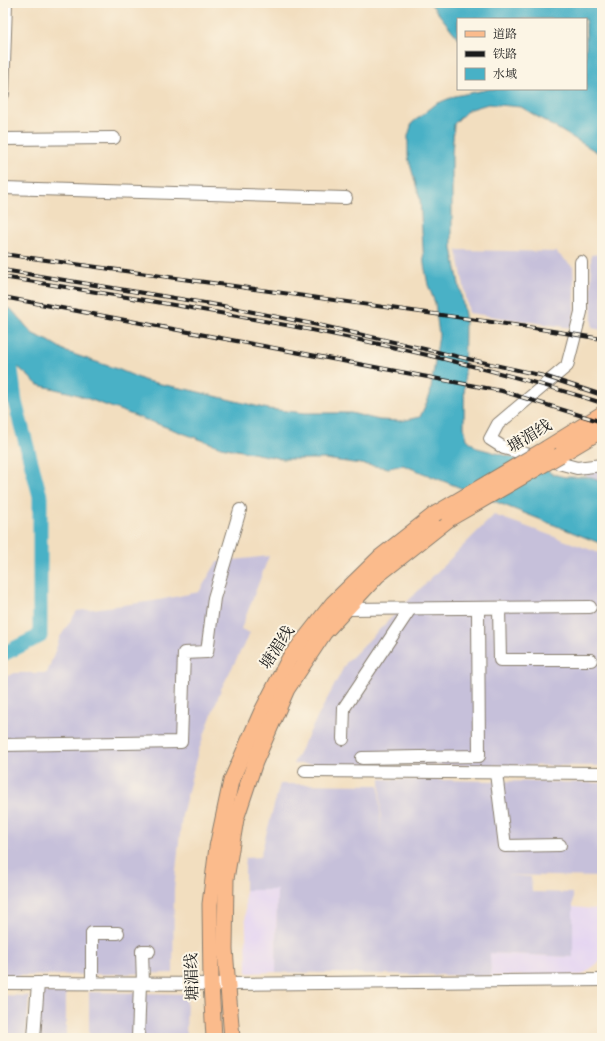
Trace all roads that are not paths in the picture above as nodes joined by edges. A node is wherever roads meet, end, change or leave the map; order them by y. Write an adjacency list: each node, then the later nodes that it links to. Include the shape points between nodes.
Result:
1 (6, 3): 2 (street)
2 (3, 94)
3 (114, 138): 4 (street)
4 (3, 139)
5 (3, 188): 6 (street)
6 (346, 198)
7 (581, 262): 11 (street, via 581,312 567,366 498,424 490,439 504,448 577,468)
8 (602, 414): 10 (main road, 塘湄线)
9 (602, 430): 10 (main road)
10 (553, 452): 16 (main road, bridge, via 449,519 378,575); 33 (main road, 塘湄线, bridge, via 434,514 379,558 333,603 289,659 260,713 231,781 217,847 210,904)
11 (602, 464)
12 (240, 510): 20 (street, via 214,598 206,652 184,653 181,742)
13 (590, 607): 15 (street)
14 (478, 608): 15 (street); 17 (street); 21 (street, via 479,756)
15 (499, 608): 18 (street, via 500,660)
16 (346, 609): 17 (street); 34 (main road, via 324,633 287,689 255,762 236,819 226,879 225,949)
17 (410, 609): 19 (street, via 344,708)
18 (591, 660)
19 (343, 739)
20 (3, 745)
21 (362, 758)
22 (305, 771): 23 (street)
23 (496, 773): 24 (street); 25 (street, via 505,846)
24 (602, 773)
25 (560, 845)
26 (118, 933): 31 (street, via 92,933)
27 (148, 951): 32 (street, via 142,951)
28 (602, 980): 34 (street)
29 (3, 983): 30 (street)
30 (38, 983): 31 (street); 35 (street)
31 (92, 984): 32 (street)
32 (141, 984): 33 (street); 36 (street)
33 (211, 984): 34 (street); 37 (main road, 塘湄线)
34 (228, 984): 38 (main road)
35 (34, 1038)
36 (138, 1038)
37 (214, 1038)
38 (232, 1038)

